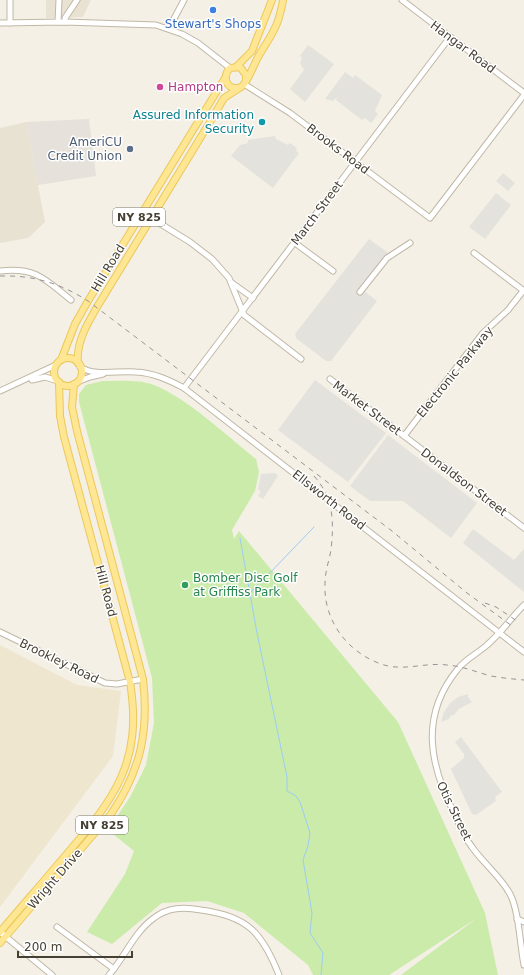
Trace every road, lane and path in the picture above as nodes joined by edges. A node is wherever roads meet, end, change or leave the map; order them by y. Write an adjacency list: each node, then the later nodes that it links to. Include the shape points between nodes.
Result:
1 (10, 0): 11 (street)
2 (59, 0): 8 (street)
3 (77, 0): 9 (street)
4 (184, 0): 12 (street)
5 (272, 0): 14 (main road, NY 825, via 252,51)
6 (283, 0): 16 (main road, Hill Road / NY 825, via 278,21)
7 (402, 0): 13 (street, Hangar Road)
8 (58, 22): 9 (street); 11 (street)
9 (65, 22): 12 (street, via 143,23)
10 (0, 23): 11 (street)
11 (10, 23)
12 (169, 28): 14 (street)
13 (450, 37): 17 (street, Hangar Road); 18 (street, March Street)
14 (233, 68): 15 (main road, NY 825); 16 (main road, via 245,72)
15 (225, 78): 16 (main road, via 231,87); 32 (main road, Hill Road / NY 825, via 88,301)
16 (244, 84): 18 (street, Brooks Road, via 282,108); 19 (main road, Hill Road / NY 825, via 220,102)
17 (524, 94): 18 (street, Brooks Road, via 430,218)
18 (356, 162): 20 (street, March Street)
19 (151, 218): 25 (street, via 206,254); 33 (main road, Hill Road / NY 825, via 91,318 79,348)
20 (295, 242): 24 (street); 28 (street, March Street)
21 (410, 242): 27 (street, via 388,258)
22 (474, 253): 26 (street)
23 (0, 271): 29 (street, via 20,269 33,272)
24 (333, 271)
25 (231, 283): 28 (street); 30 (street)
26 (524, 291): 41 (street, Electronic Parkway, via 484,333)
27 (360, 292)
28 (253, 298): 30 (street, March Street)
29 (71, 300)
30 (242, 312): 31 (street, via 246,318); 39 (street, March Street)
31 (302, 359)
32 (58, 363): 33 (main road, via 72,359); 36 (street); 37 (main road, NY 825, via 54,374)
33 (79, 365): 34 (street, Ellsworth Road, via 90,371); 38 (main road, NY 825, via 81,375)
34 (124, 371): 38 (street, Ellsworth Road, via 90,377); 39 (street, Ellsworth Road, via 157,376)
35 (330, 379): 41 (street, Market Street)
36 (23, 381): 37 (street, via 45,377); 40 (street)
37 (58, 382): 38 (main road, via 66,386); 48 (main road, Hill Road / NY 825, via 64,437)
38 (76, 383): 47 (main road, Hill Road / NY 825, via 72,407 77,431)
39 (184, 388): 45 (street, Ellsworth Road)
40 (0, 391)
41 (404, 436): 42 (street, Donaldson Street)
42 (524, 528)
43 (524, 605): 45 (street, Otis Street)
44 (0, 632): 48 (street, Brookley Road, via 96,680 108,684)
45 (500, 632): 46 (street, Ellsworth Road); 49 (street, Otis Street, via 486,646 466,659 450,680 436,711 432,744 437,775 449,803 470,845 509,892)
46 (524, 652)
47 (144, 679): 48 (street, Brookley Road); 53 (main road, Wright Drive / NY 825, via 144,737 130,783 111,814)
48 (130, 682): 52 (main road, Wright Drive / NY 825, via 134,731 127,763 116,791 94,822)
49 (517, 919): 50 (street); 55 (street, Otis Street)
50 (524, 922)
51 (57, 927): 56 (street)
52 (0, 932): 53 (street)
53 (6, 937): 54 (main road, Wright Drive / NY 825); 57 (street)
54 (0, 943)
55 (524, 965)
56 (114, 969): 58 (street); 59 (street, via 153,918 169,910 191,908 228,914 247,925 265,946)
57 (49, 974)
58 (109, 975)
59 (279, 975)

